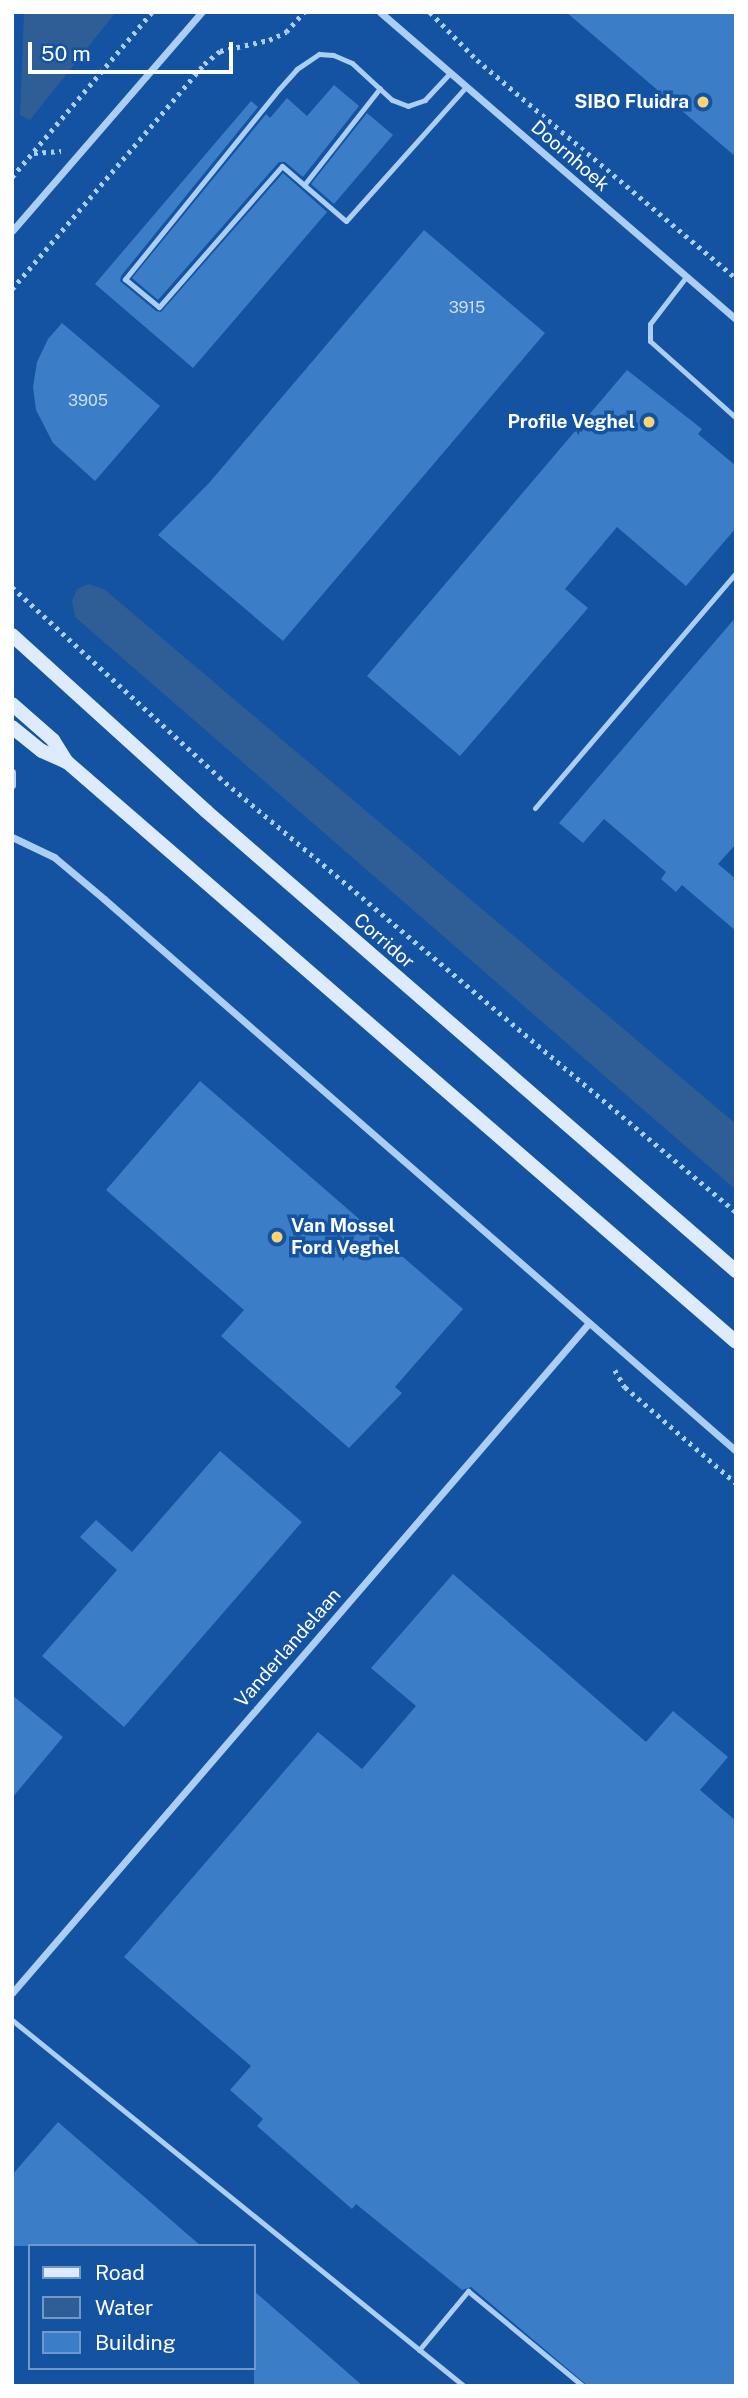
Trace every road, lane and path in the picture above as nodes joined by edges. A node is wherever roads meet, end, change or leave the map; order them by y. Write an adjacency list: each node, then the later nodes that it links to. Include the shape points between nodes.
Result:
1 (152, 12): 9 (path)
2 (202, 12): 11 (street)
3 (304, 12): 14 (path, via 286,32 220,51 204,64)
4 (430, 12): 13 (path, Doornhoek, via 477,60)
5 (380, 14): 6 (street, Doornhoek)
6 (450, 73): 7 (street, Doornhoek); 8 (lane, via 425,100 408,106)
7 (466, 87): 10 (lane, via 346,221); 12 (street, Doornhoek)
8 (380, 89): 10 (lane); 10 (lane, via 352,63 333,55 318,54 297,69 125,279 159,307 282,166)
9 (12, 177)
10 (304, 185)
11 (12, 232)
12 (686, 277): 15 (street, Doornhoek); 16 (lane, via 650,324 650,341)
13 (736, 278)
14 (12, 289)
15 (736, 319)
16 (736, 418)
17 (736, 573): 25 (lane)
18 (12, 587): 27 (path, Corridor, via 229,786)
19 (12, 635): 28 (main road, Corridor, via 206,811)
20 (12, 704): 22 (main road, via 53,740)
21 (12, 727): 22 (main road, via 42,751)
22 (67, 762): 30 (main road)
23 (12, 772): 24 (street)
24 (12, 785)
25 (536, 808)
26 (12, 837): 29 (street, via 54,857 104,899)
27 (736, 1212)
28 (736, 1271)
29 (588, 1324): 32 (street); 34 (street, Vanderlandelaan)
30 (736, 1342)
31 (613, 1366): 33 (path, via 625,1387)
32 (736, 1451)
33 (736, 1483)
34 (12, 1993)
35 (12, 2020): 36 (lane)
36 (419, 2350): 37 (lane); 38 (lane, via 468,2291)
37 (464, 2386)
38 (583, 2386)

